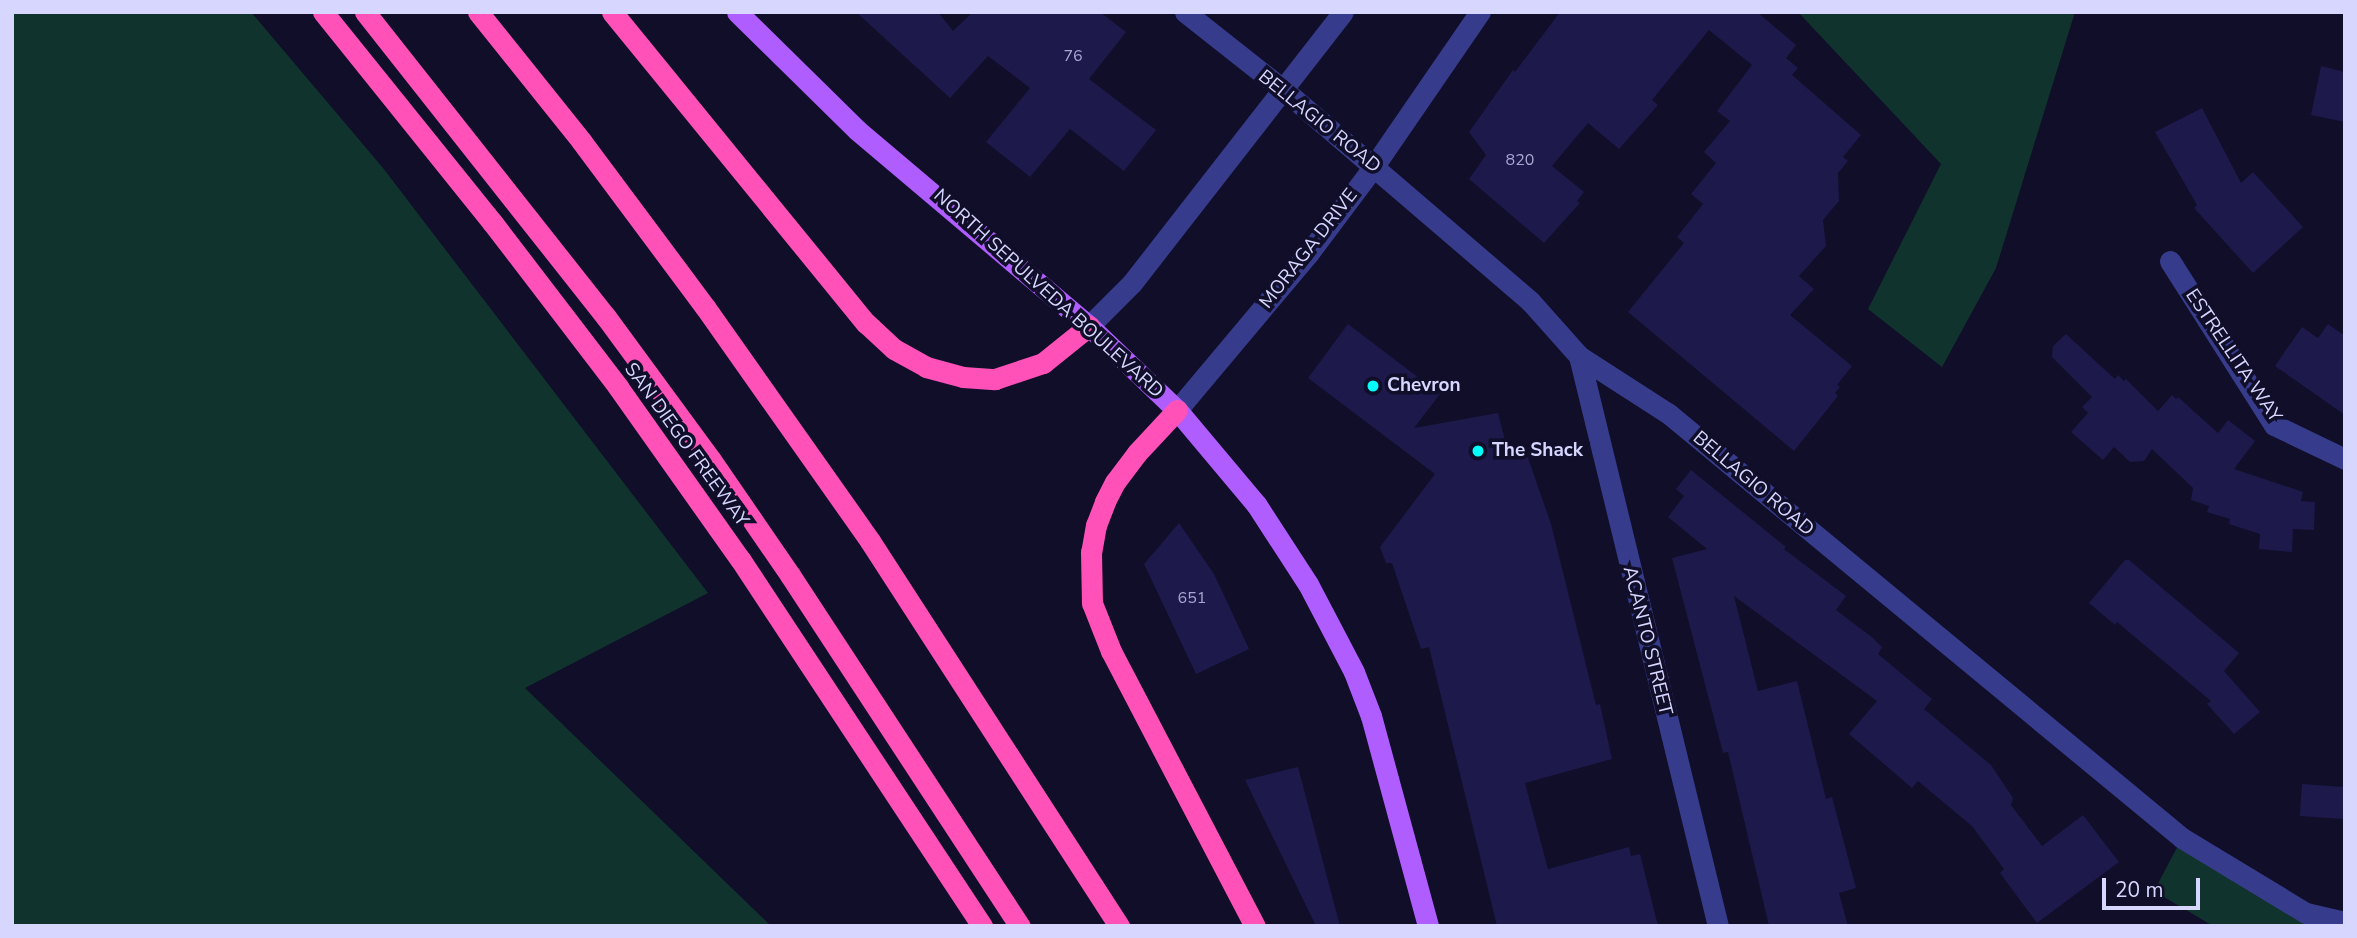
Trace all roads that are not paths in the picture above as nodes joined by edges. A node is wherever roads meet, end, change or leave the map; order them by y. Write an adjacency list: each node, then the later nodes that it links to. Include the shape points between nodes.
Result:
1 (323, 12): 17 (highway, SAN DIEGO FREEWAY, via 618,387 740,559)
2 (365, 12): 18 (highway, via 589,296 710,460)
3 (478, 12): 19 (highway, via 705,307 870,541)
4 (612, 12): 12 (highway, via 866,323 894,349 926,367 963,377 995,379 1043,363)
5 (737, 12): 12 (main road, NORTH SEPULVEDA BOULEVARD, via 857,130)
6 (1185, 12): 9 (street, BELLAGIO ROAD)
7 (1343, 12): 9 (street)
8 (1480, 12): 10 (street, MORAGA DRIVE)
9 (1284, 91): 10 (street, BELLAGIO ROAD); 12 (street, via 1132,283)
10 (1374, 166): 13 (street, BELLAGIO ROAD, via 1530,301); 14 (street, MORAGA DRIVE, via 1308,254)
11 (2170, 261): 15 (street, ESTRELLITA WAY, via 2274,425)
12 (1088, 326): 14 (main road, NORTH SEPULVEDA BOULEVARD)
13 (1579, 356): 16 (street, BELLAGIO ROAD, via 1669,414 2182,838 2306,913); 22 (street, ACANTO STREET)
14 (1177, 410): 20 (highway, via 1137,453 1105,502 1091,552 1092,603 1106,642); 21 (main road, NORTH SEPULVEDA BOULEVARD, via 1277,534 1353,672 1371,716)
15 (2345, 459)
16 (2345, 922)
17 (982, 926)
18 (1020, 926)
19 (1119, 926)
20 (1255, 926)
21 (1428, 926)
22 (1718, 926)

